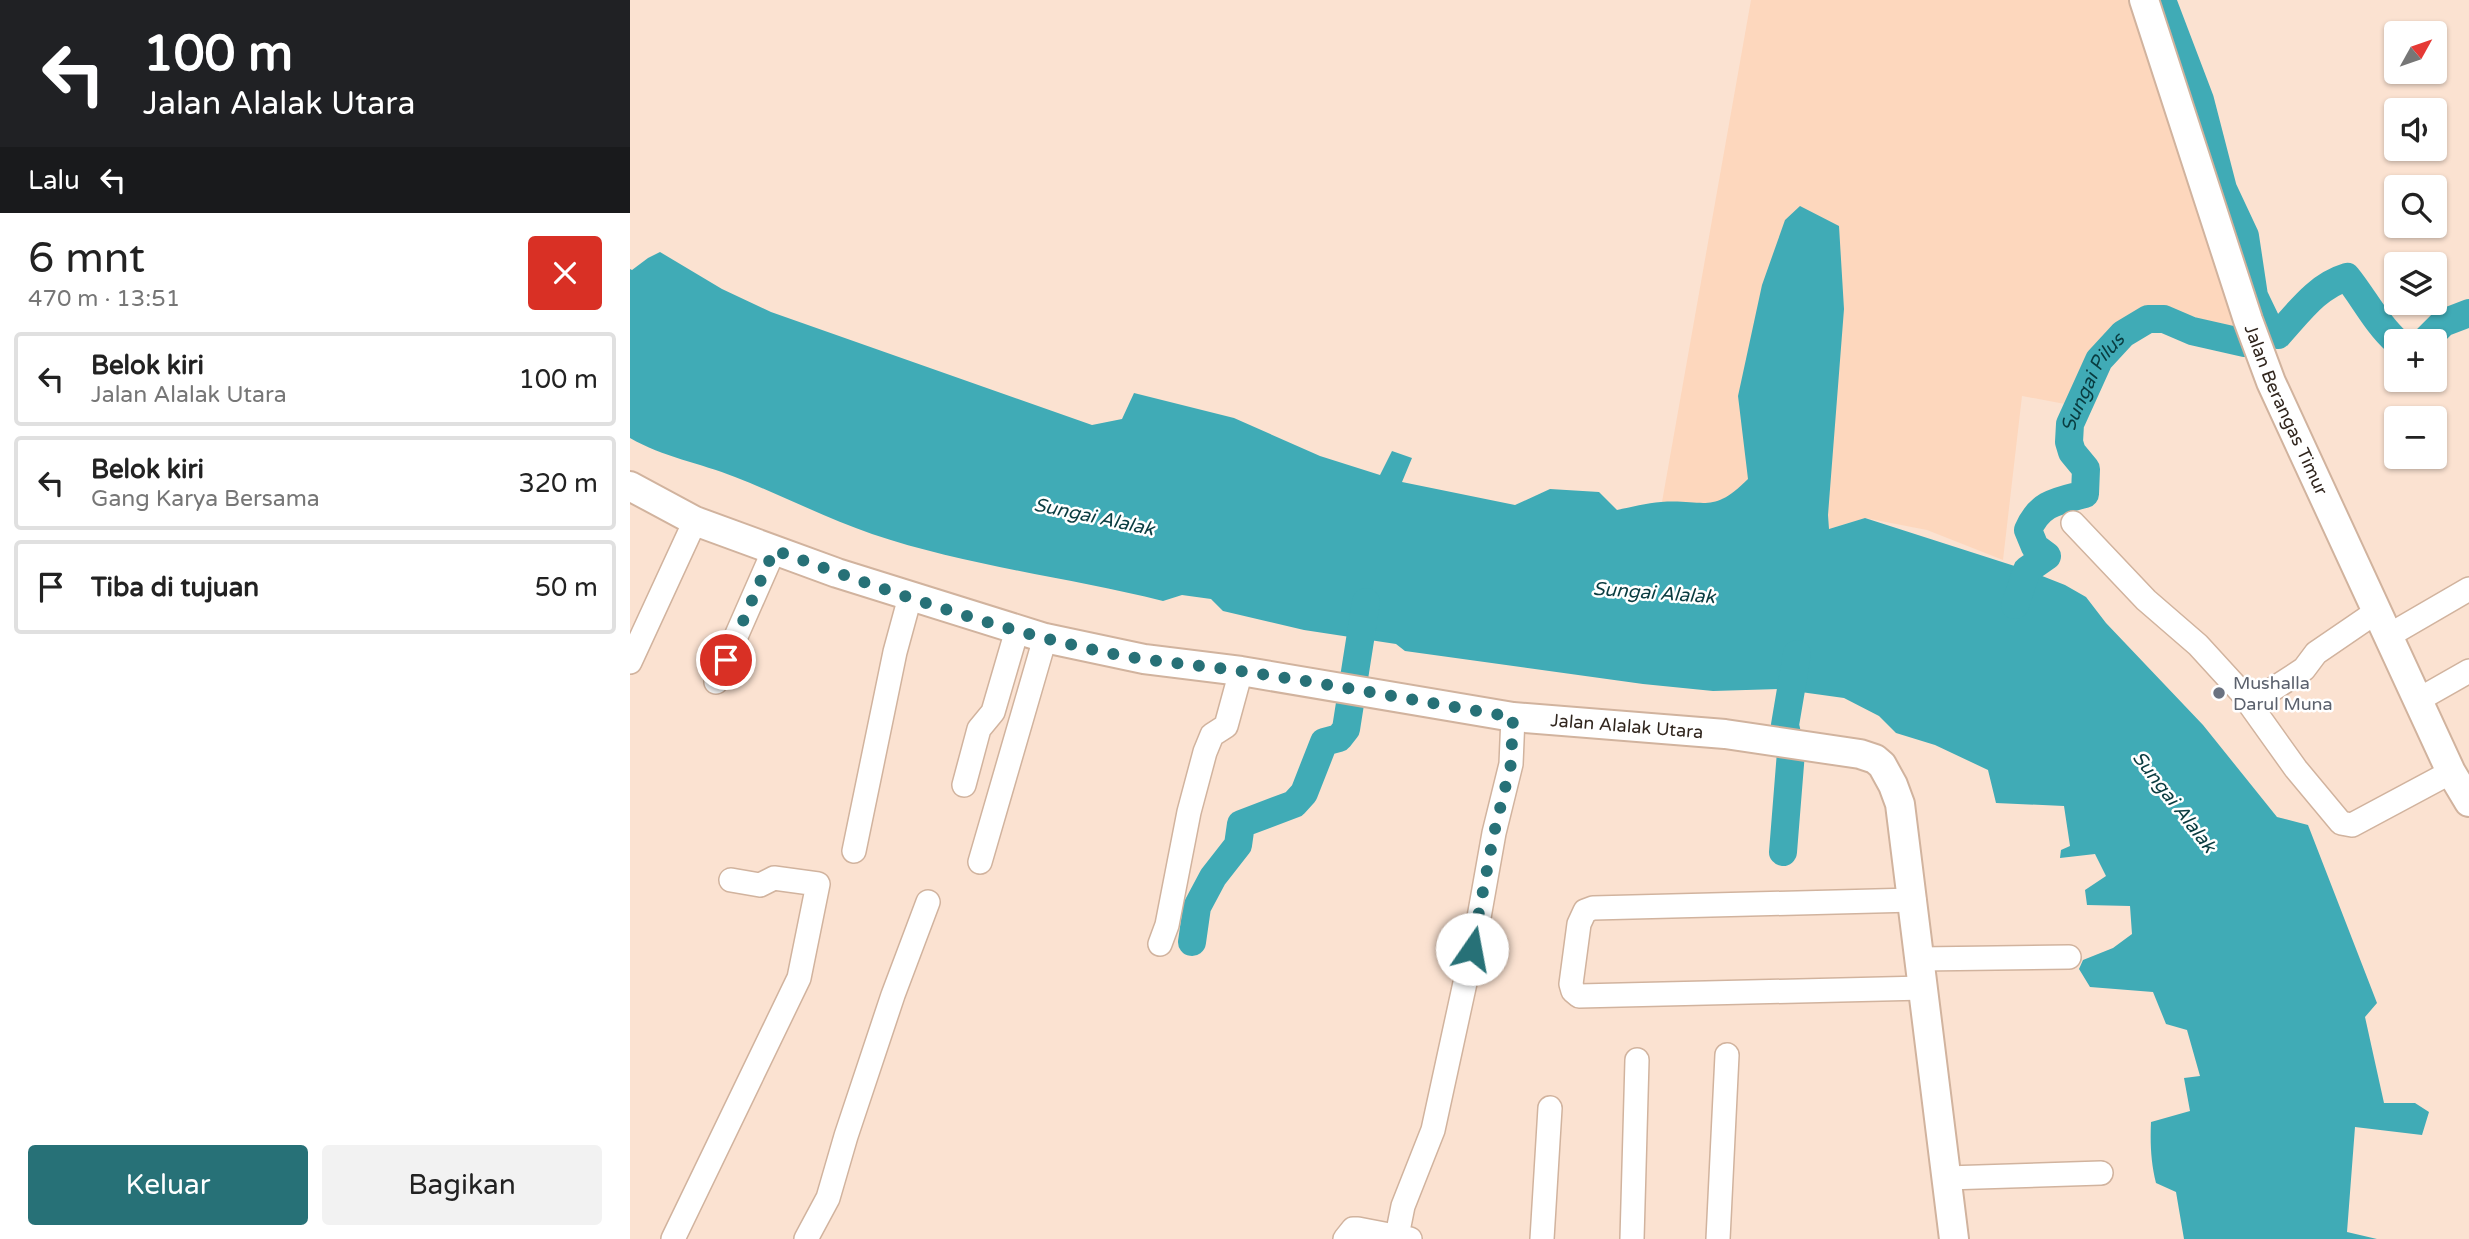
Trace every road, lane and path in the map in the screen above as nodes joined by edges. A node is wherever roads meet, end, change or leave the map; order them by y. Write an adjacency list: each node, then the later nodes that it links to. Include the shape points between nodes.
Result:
1 (2144, 0): 8 (main road, Jalan Berangas Timur, via 2252,333)
2 (630, 486): 3 (main road, Jalan Alalak Utara)
3 (695, 521): 5 (main road, Jalan Alalak Utara); 11 (street)
4 (2073, 523): 16 (street)
5 (774, 550): 7 (main road, Jalan Alalak Utara); 14 (street)
6 (2469, 589): 8 (street)
7 (910, 597): 9 (main road, Jalan Alalak Utara); 21 (street)
8 (2382, 624): 15 (main road, Jalan Berangas Timur); 16 (street, via 2316,653 2304,668)
9 (1017, 630): 10 (main road, Jalan Alalak Utara); 19 (street, via 993,712 979,729)
10 (1045, 638): 12 (main road, Jalan Alalak Utara, via 1144,660); 22 (street)
11 (630, 662)
12 (1241, 671): 17 (main road, Jalan Alalak Utara); 26 (street, via 1226,726 1212,735 1205,752)
13 (2469, 671): 15 (street)
14 (716, 682)
15 (2418, 700): 18 (main road, Jalan Berangas Timur)
16 (2250, 704): 18 (street, via 2332,814 2346,826)
17 (1513, 717): 24 (main road, Jalan Alalak Utara, via 1725,734 1875,759 1900,804); 35 (street, via 1511,764 1433,1130 1403,1206 1398,1231)
18 (2451, 772): 20 (main road, Jalan Berangas Timur)
19 (964, 785)
20 (2469, 802)
21 (854, 851)
22 (980, 862)
23 (731, 880): 36 (street, via 760,885 774,878 818,884 799,978)
24 (1914, 900): 28 (main road, Jalan Alalak Utara); 29 (street, via 1593,908 1585,911 1579,924 1571,984 1579,996)
25 (928, 902): 37 (street, via 828,1198)
26 (1160, 944)
27 (2069, 957): 28 (street)
28 (1920, 959): 29 (main road, Jalan Alalak Utara)
29 (1924, 988): 34 (main road, Jalan Alalak Utara)
30 (1727, 1055): 41 (street)
31 (1637, 1060): 40 (street)
32 (1550, 1108): 39 (street)
33 (2101, 1173): 34 (street)
34 (1947, 1178): 42 (main road, Jalan Alalak Utara)
35 (1405, 1237): 38 (street, via 1353,1229)
36 (673, 1239)
37 (806, 1239)
38 (1345, 1239)
39 (1542, 1239)
40 (1632, 1239)
41 (1718, 1239)
42 (1954, 1239)

